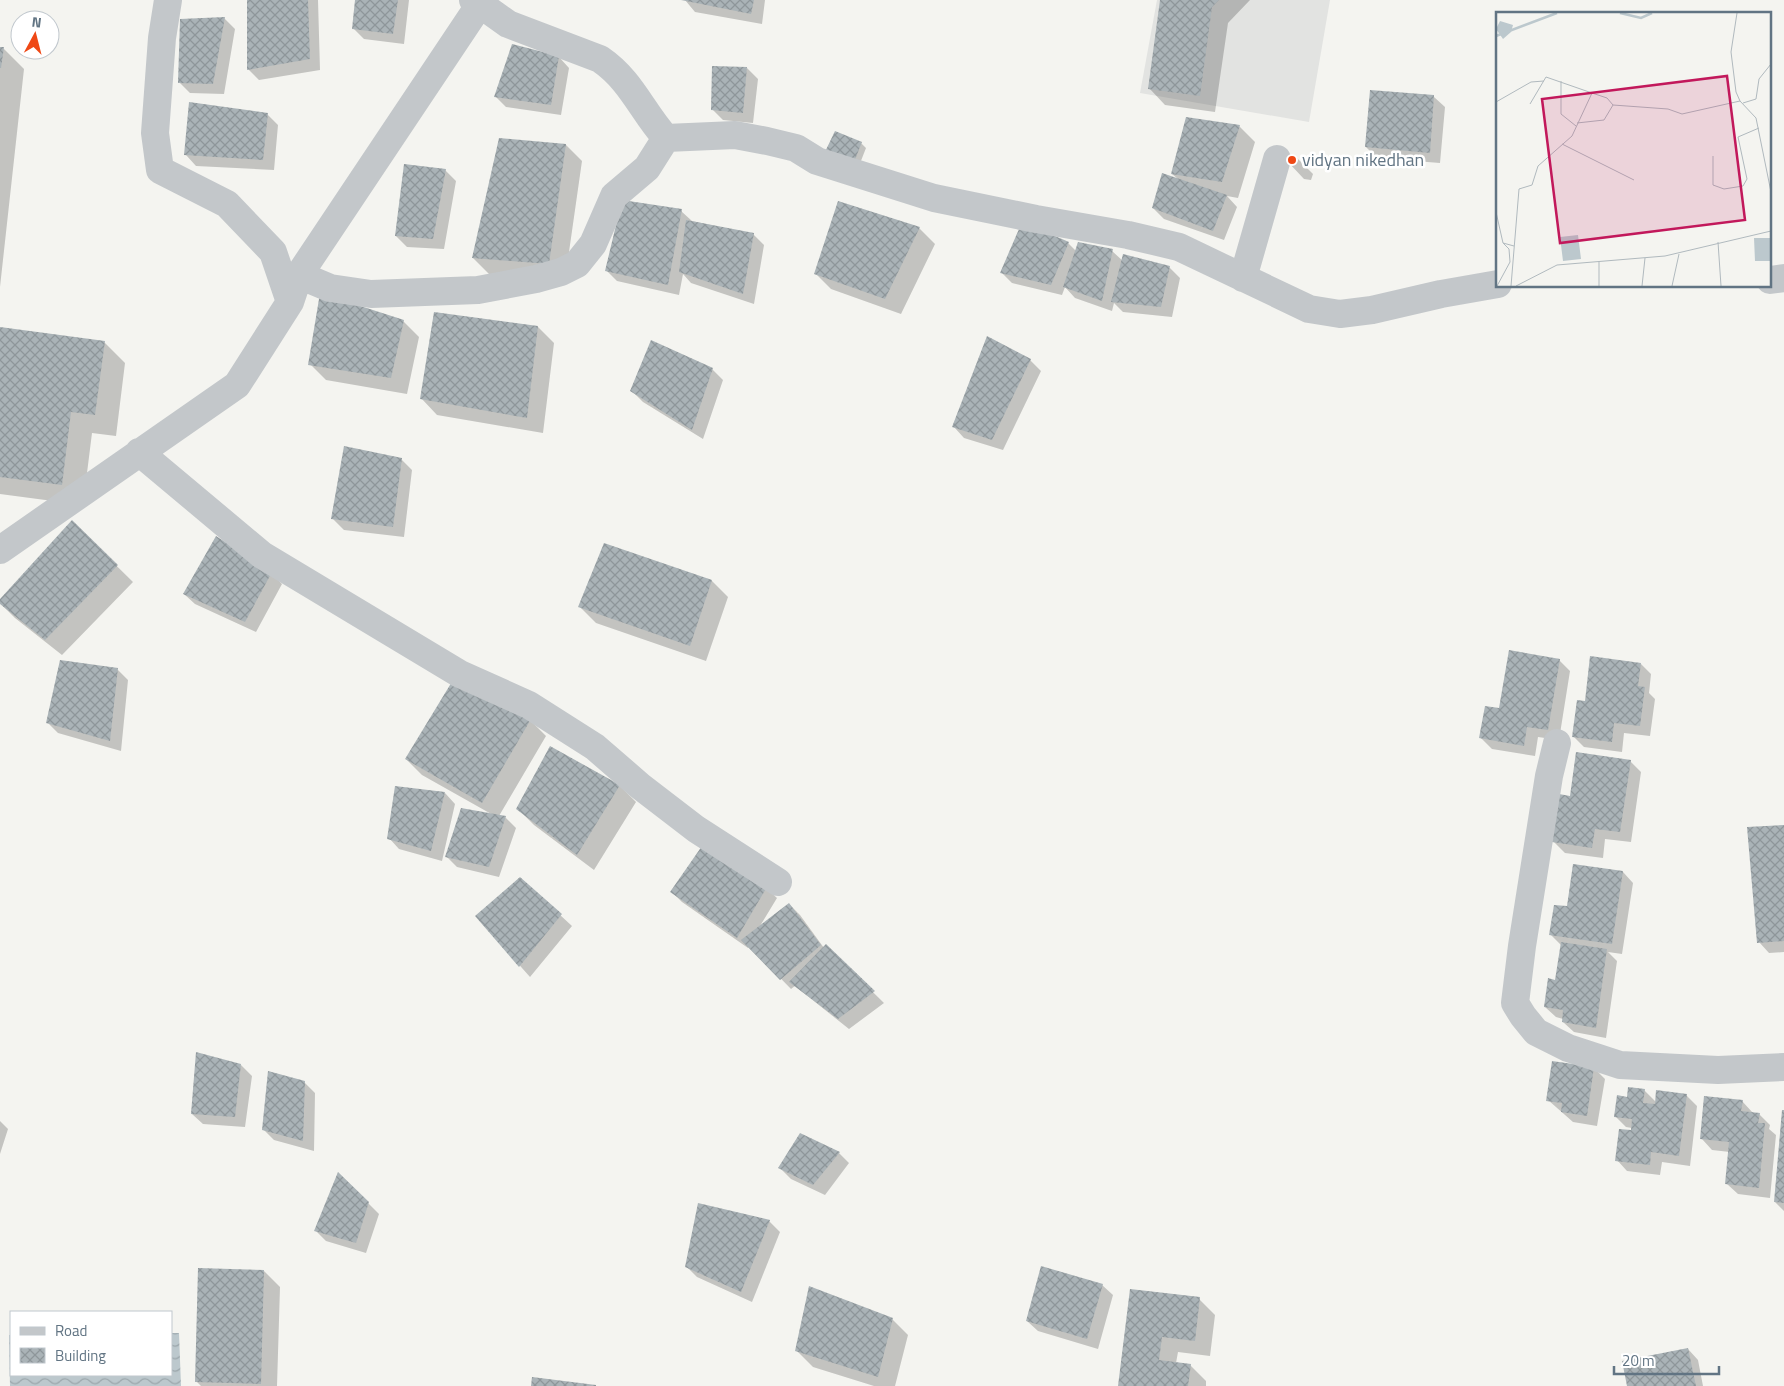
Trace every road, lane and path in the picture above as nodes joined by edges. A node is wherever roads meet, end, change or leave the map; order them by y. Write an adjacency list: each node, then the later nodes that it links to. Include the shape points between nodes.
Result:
1 (168, 0): 8 (street, via 155,133 160,170 226,204 273,252)
2 (477, 2): 3 (street, via 508,24 600,59 613,68); 5 (street)
3 (666, 138): 5 (street, via 647,168 614,196 594,244 577,264 560,272 478,290 371,294 330,288); 6 (street, via 735,135 796,148 817,162 934,198 1179,247)
4 (1276, 159): 6 (street)
5 (299, 275): 8 (street)
6 (1244, 278): 7 (street, via 1309,309 1340,314)
7 (1496, 284)
8 (290, 302): 9 (street, via 237,385)
9 (139, 452): 10 (street); 12 (street, via 262,555 460,674 529,705 596,747 640,786 696,828)
10 (0, 550)
11 (1557, 743): 13 (street, via 1549,776 1515,1003 1523,1016 1536,1032 1568,1048 1620,1064 1718,1070)
12 (778, 882)
13 (1784, 1067)

